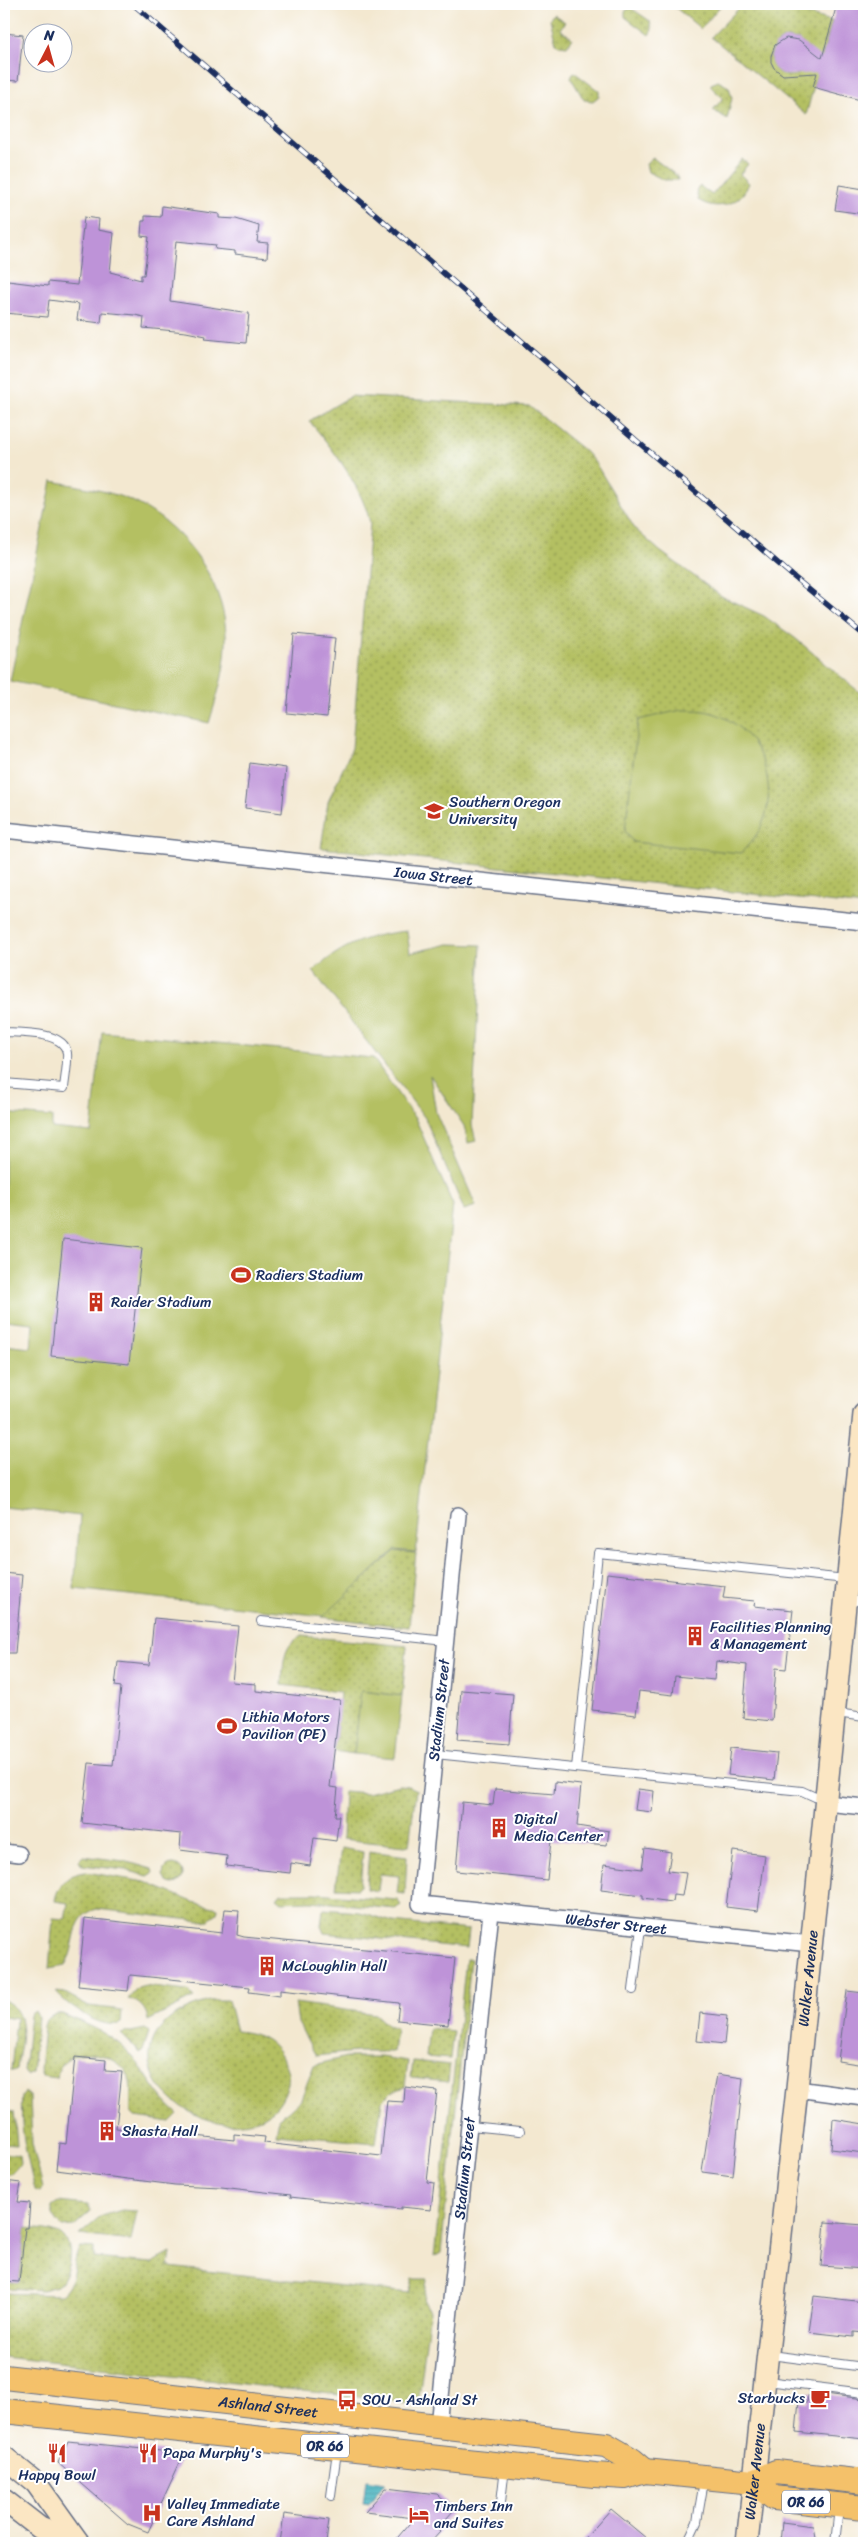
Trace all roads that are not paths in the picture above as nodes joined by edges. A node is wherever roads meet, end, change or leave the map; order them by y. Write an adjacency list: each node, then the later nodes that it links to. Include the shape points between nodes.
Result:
1 (4, 830): 2 (street, Iowa Street)
2 (864, 922)
3 (4, 1032): 4 (lane, via 48,1036 60,1041 67,1052 64,1088)
4 (4, 1083)
5 (864, 1414): 7 (street, Walker Avenue)
6 (458, 1515): 10 (street, Stadium Street)
7 (848, 1579): 8 (street, Walker Avenue); 14 (lane, via 598,1553)
8 (855, 1601): 11 (street, Walker Avenue)
9 (260, 1621): 10 (lane)
10 (446, 1641): 13 (street, Stadium Street)
11 (834, 1712): 12 (lane); 15 (street, Walker Avenue)
12 (864, 1717)
13 (435, 1754): 14 (lane); 19 (street, Stadium Street)
14 (576, 1768): 15 (lane, via 802,1790)
15 (826, 1802): 16 (street); 22 (street, Walker Avenue)
16 (864, 1807)
17 (4, 1852): 18 (street)
18 (19, 1854)
19 (420, 1904): 20 (street, Webster Street)
20 (491, 1912): 21 (street, Webster Street); 26 (street, Stadium Street)
21 (642, 1928): 22 (street, Webster Street); 23 (lane)
22 (811, 1944): 24 (street, Walker Avenue)
23 (633, 1990)
24 (797, 2090): 25 (street); 28 (street, Walker Avenue)
25 (864, 2098)
26 (470, 2126): 27 (lane); 34 (street, Stadium Street)
27 (520, 2131)
28 (768, 2355): 29 (lane); 31 (street, Walker Avenue)
29 (864, 2367)
30 (4, 2377): 34 (main road, Ashland Street / OR 66)
31 (765, 2381): 32 (lane); 41 (street, Walker Avenue)
32 (864, 2393)
33 (4, 2411): 36 (main road, OR 66)
34 (438, 2426): 35 (main road, Ashland Street / OR 66)
35 (584, 2443): 38 (main road, via 556,2453 522,2451); 39 (main road, Ashland Street / OR 66, via 606,2445)
36 (337, 2447): 38 (main road, OR 66); 43 (lane)
37 (4, 2456): 48 (street, via 36,2483)
38 (505, 2464): 39 (main road, OR 66, via 625,2476); 45 (lane)
39 (645, 2471): 40 (main road, OR 66)
40 (704, 2477): 41 (main road, OR 66); 49 (lane, via 697,2522)
41 (753, 2482): 42 (main road, OR 66, via 776,2472); 46 (main road, OR 66, via 774,2498); 50 (street, Walker Avenue)
42 (864, 2482)
43 (331, 2496)
44 (4, 2500): 48 (street, via 40,2528)
45 (501, 2502)
46 (839, 2506): 47 (main road, OR 66); 51 (lane)
47 (864, 2508)
48 (79, 2543)
49 (687, 2543)
50 (747, 2543)
51 (835, 2543)

